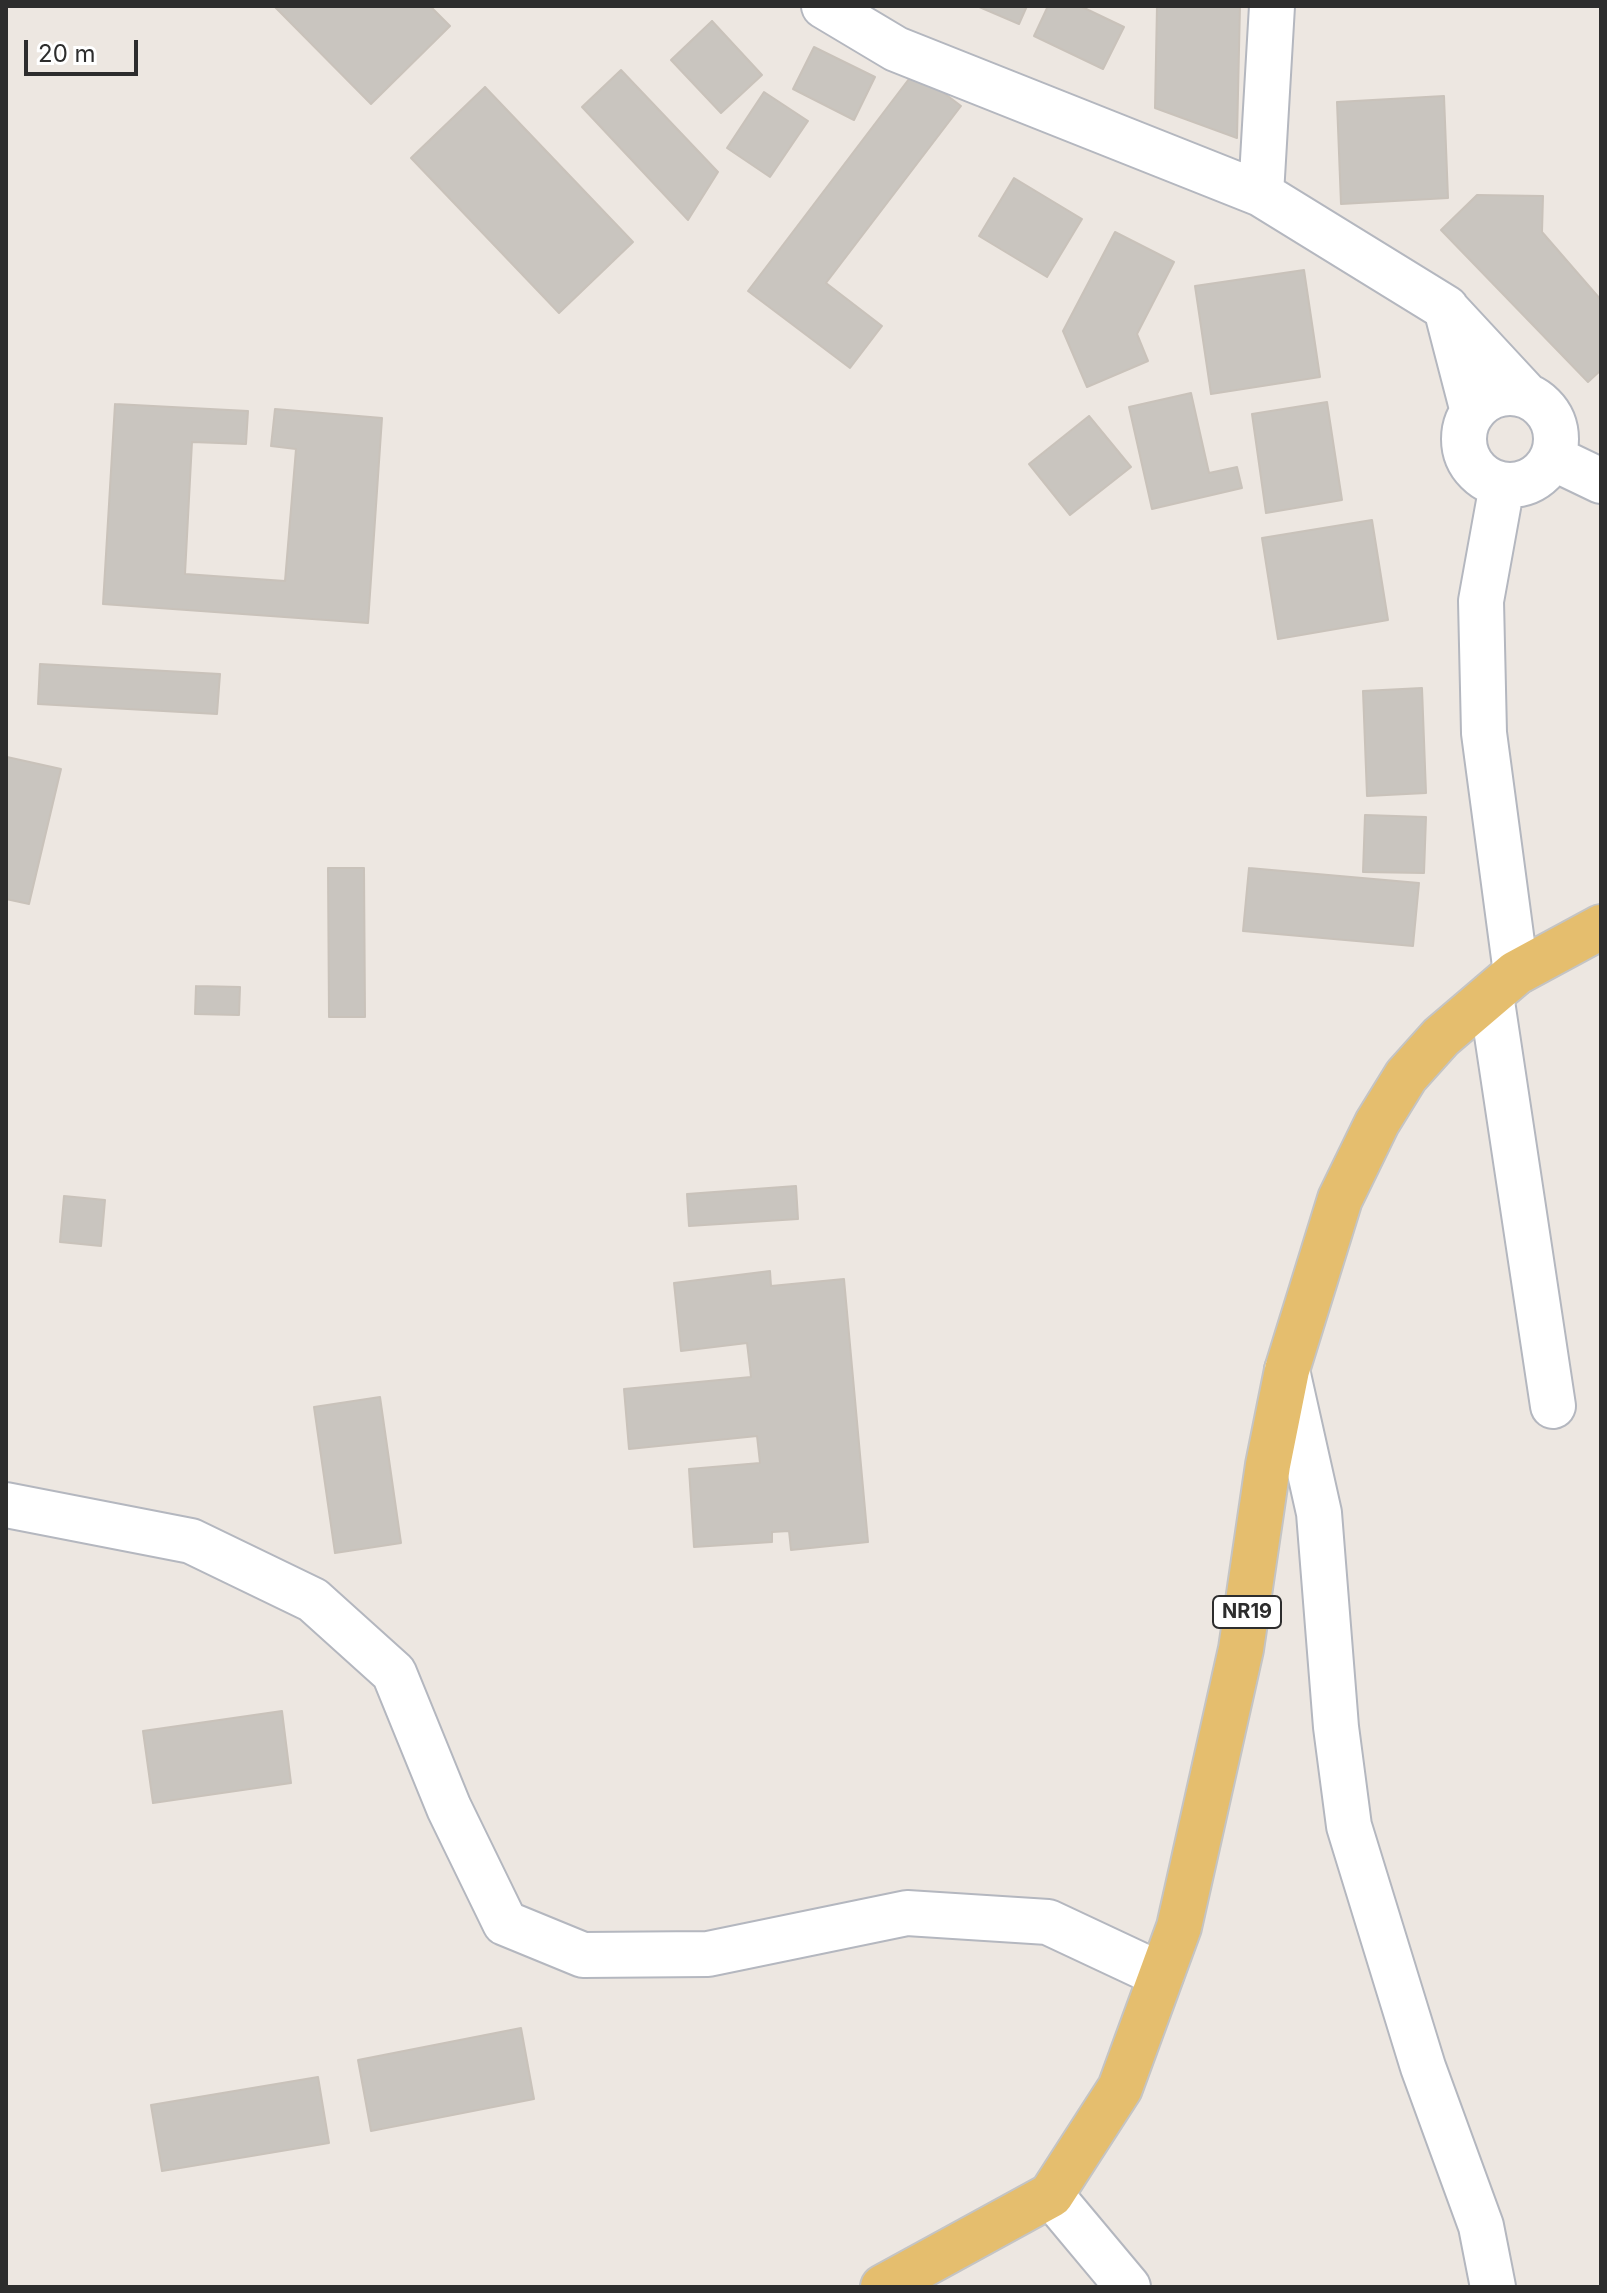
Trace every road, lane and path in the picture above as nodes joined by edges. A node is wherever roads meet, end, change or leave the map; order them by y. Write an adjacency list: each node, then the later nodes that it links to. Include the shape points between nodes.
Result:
1 (824, 6): 3 (street, via 896,49)
2 (1272, 6): 3 (street)
3 (1261, 194): 4 (street)
4 (1446, 308): 5 (street); 6 (street)
5 (1526, 395): 6 (street, via 1497,395); 7 (street, via 1550,414 1555,428)
6 (1473, 412): 9 (street, via 1466,426 1467,457 1475,470)
7 (1553, 458): 8 (street); 9 (street, via 1532,480)
8 (1601, 481)
9 (1502, 485): 11 (street, via 1481,601 1484,733)
10 (1601, 927): 11 (main road, NR19)
11 (1504, 984): 12 (main road, NR19, via 1441,1037 1406,1076 1377,1123 1340,1199); 13 (street)
12 (1287, 1370): 15 (main road, NR19, via 1241,1649 1179,1927); 19 (street, via 1319,1513 1349,1826 1423,2067 1481,2226)
13 (1553, 1406)
14 (6, 1505): 15 (street, via 191,1541 313,1600 394,1673 449,1808 505,1923 583,1955 708,1954 907,1913 1048,1922)
15 (1161, 1975): 16 (main road, NR19, via 1120,2088)
16 (1051, 2195): 17 (main road, NR19); 18 (street)
17 (883, 2287)
18 (1128, 2287)
19 (1493, 2287)

